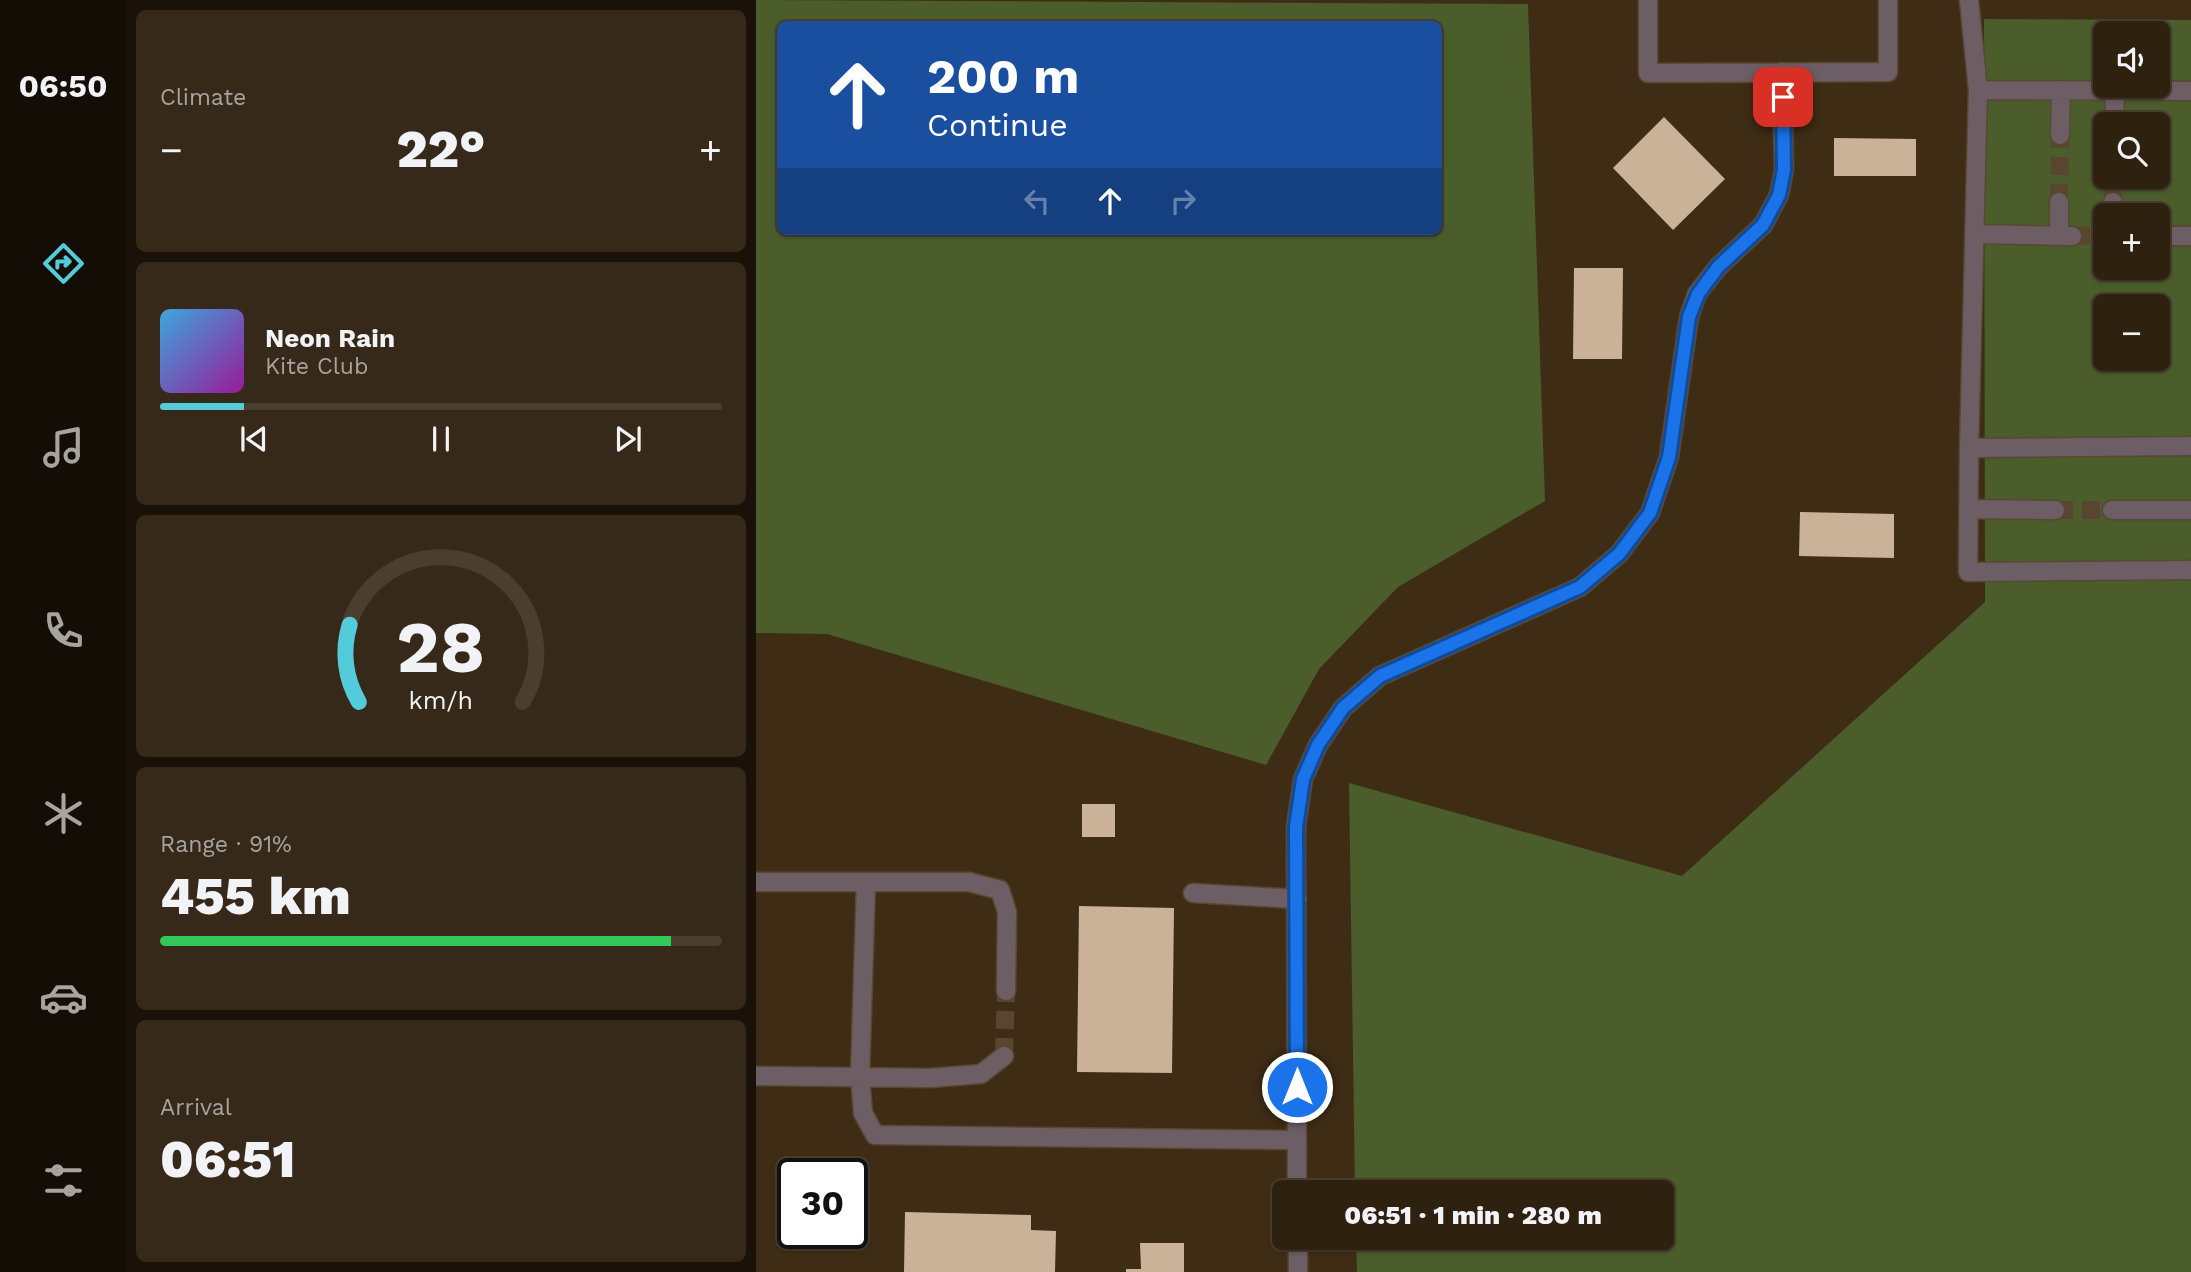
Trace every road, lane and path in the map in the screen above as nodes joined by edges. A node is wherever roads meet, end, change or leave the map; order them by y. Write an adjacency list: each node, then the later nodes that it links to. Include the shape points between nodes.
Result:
1 (1648, 0): 4 (street, via 1648,72)
2 (1888, 0): 4 (street, via 1888,72)
3 (1969, 0): 5 (street)
4 (1782, 72): 25 (street, via 1784,170 1779,195 1763,225 1718,267 1698,294 1689,317 1669,457 1650,513 1619,554 1580,587 1380,676 1343,708 1318,745 1303,779 1296,827)
5 (1978, 90): 6 (street); 12 (street)
6 (2062, 90): 7 (street); 10 (street)
7 (2093, 90)
8 (2170, 91): 9 (street)
9 (2191, 91)
10 (2060, 135)
11 (2059, 202): 12 (street, via 2065,236)
12 (1975, 234): 16 (street)
13 (2170, 236): 14 (street)
14 (2191, 236)
15 (2191, 446): 16 (street)
16 (1969, 447): 17 (street)
17 (1969, 509): 18 (street); 21 (street, via 1968,572)
18 (2055, 510)
19 (2112, 510): 20 (street)
20 (2191, 510)
21 (2191, 569)
22 (756, 882): 23 (street)
23 (866, 882): 26 (street, via 969,882 1000,890 1007,912); 29 (street)
24 (1192, 893): 25 (street)
25 (1297, 900): 30 (street)
26 (1006, 991)
27 (1004, 1056): 29 (street, via 981,1074)
28 (756, 1076): 29 (street)
29 (860, 1076): 30 (street, via 863,1113 875,1135)
30 (1297, 1140): 31 (street)
31 (1297, 1180)
32 (1298, 1250): 33 (street)
33 (1298, 1272)

